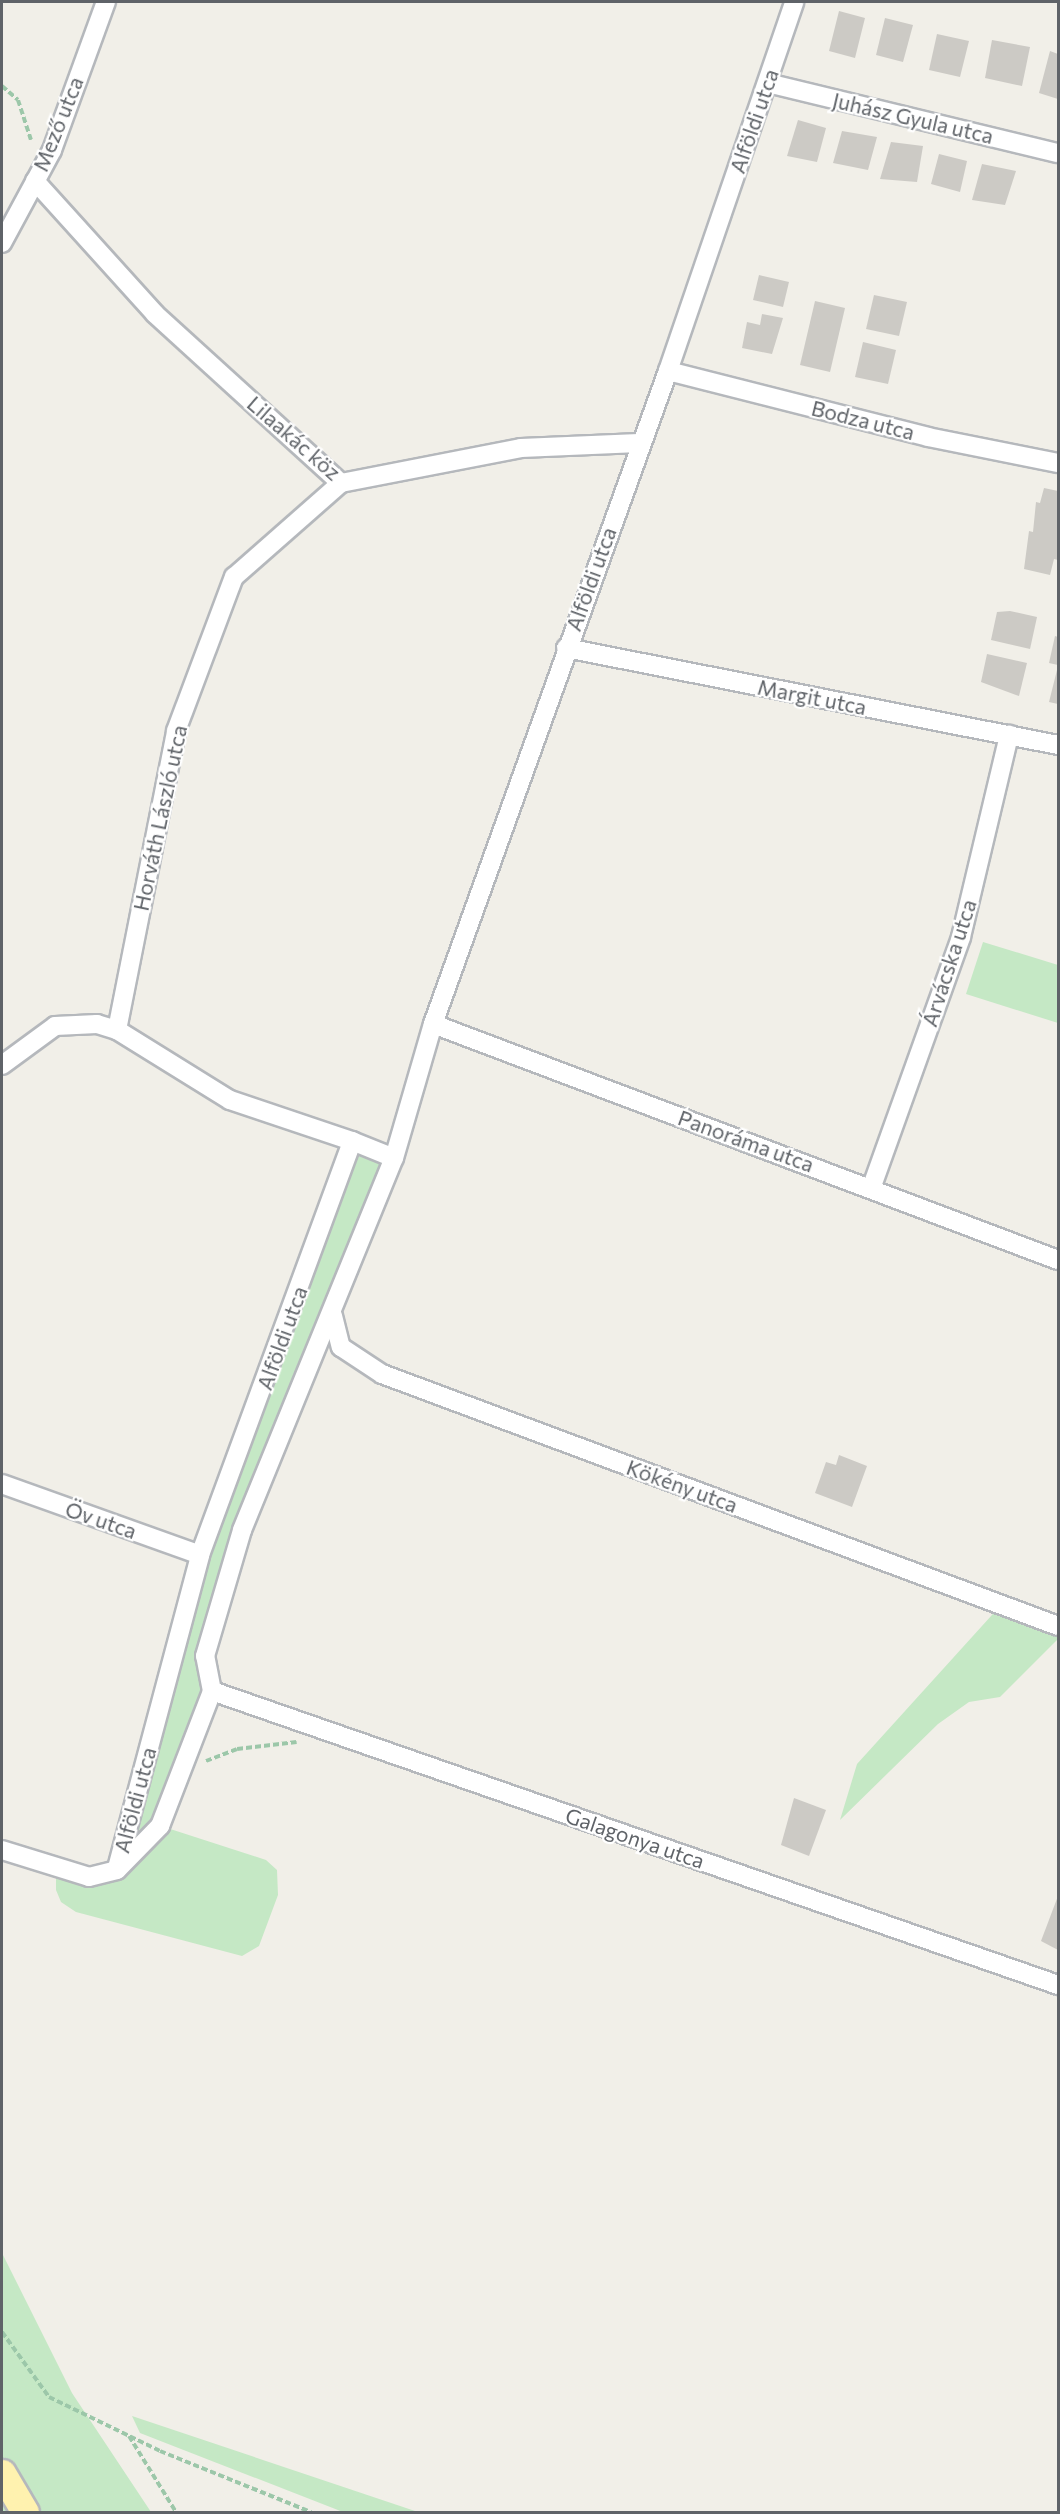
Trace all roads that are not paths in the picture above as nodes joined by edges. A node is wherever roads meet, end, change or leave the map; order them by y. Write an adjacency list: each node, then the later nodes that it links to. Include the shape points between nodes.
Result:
1 (106, 2): 5 (street, Mező utca)
2 (794, 2): 3 (street, Alföldi utca)
3 (768, 83): 4 (street, Juhász Gyula utca); 7 (street, Alföldi utca)
4 (1059, 153)
5 (35, 181): 6 (street, Mező utca); 10 (street, Lilaakác köz, via 155,314)
6 (2, 243)
7 (668, 371): 8 (street, Alföldi utca); 9 (street, Bodza utca, via 928,437)
8 (639, 443): 10 (street, Lilaakác köz, via 521,448); 11 (street, Alföldi utca)
9 (1059, 463)
10 (341, 483): 15 (street, Horváth László utca, via 234,578 176,731)
11 (566, 648): 12 (street, Margit utca); 14 (street, Alföldi utca)
12 (1009, 735): 13 (street, Margit utca); 19 (street, Árvácska utca, via 961,936)
13 (1059, 745)
14 (433, 1024): 18 (street, Alföldi utca); 19 (street, Panoráma utca)
15 (117, 1030): 16 (street, via 80,1022 56,1026); 17 (street, via 230,1100)
16 (2, 1065)
17 (352, 1141): 18 (street); 23 (street, Alföldi utca)
18 (394, 1158): 21 (street, Alföldi utca)
19 (872, 1186): 20 (street, Panoráma utca)
20 (1059, 1260)
21 (333, 1316): 24 (street, Kökény utca, via 341,1347 382,1374); 25 (street, Alföldi utca, via 222,1589 205,1656)
22 (2, 1484): 23 (street, Öv utca)
23 (200, 1555): 27 (street, Alföldi utca)
24 (1059, 1626)
25 (212, 1691): 27 (street, Alföldi utca, via 160,1826); 28 (street, Galagonya utca)
26 (2, 1850): 27 (street, via 89,1877)
27 (117, 1870)
28 (1059, 1985)
29 (2, 2473): 30 (main road)
30 (26, 2512)

